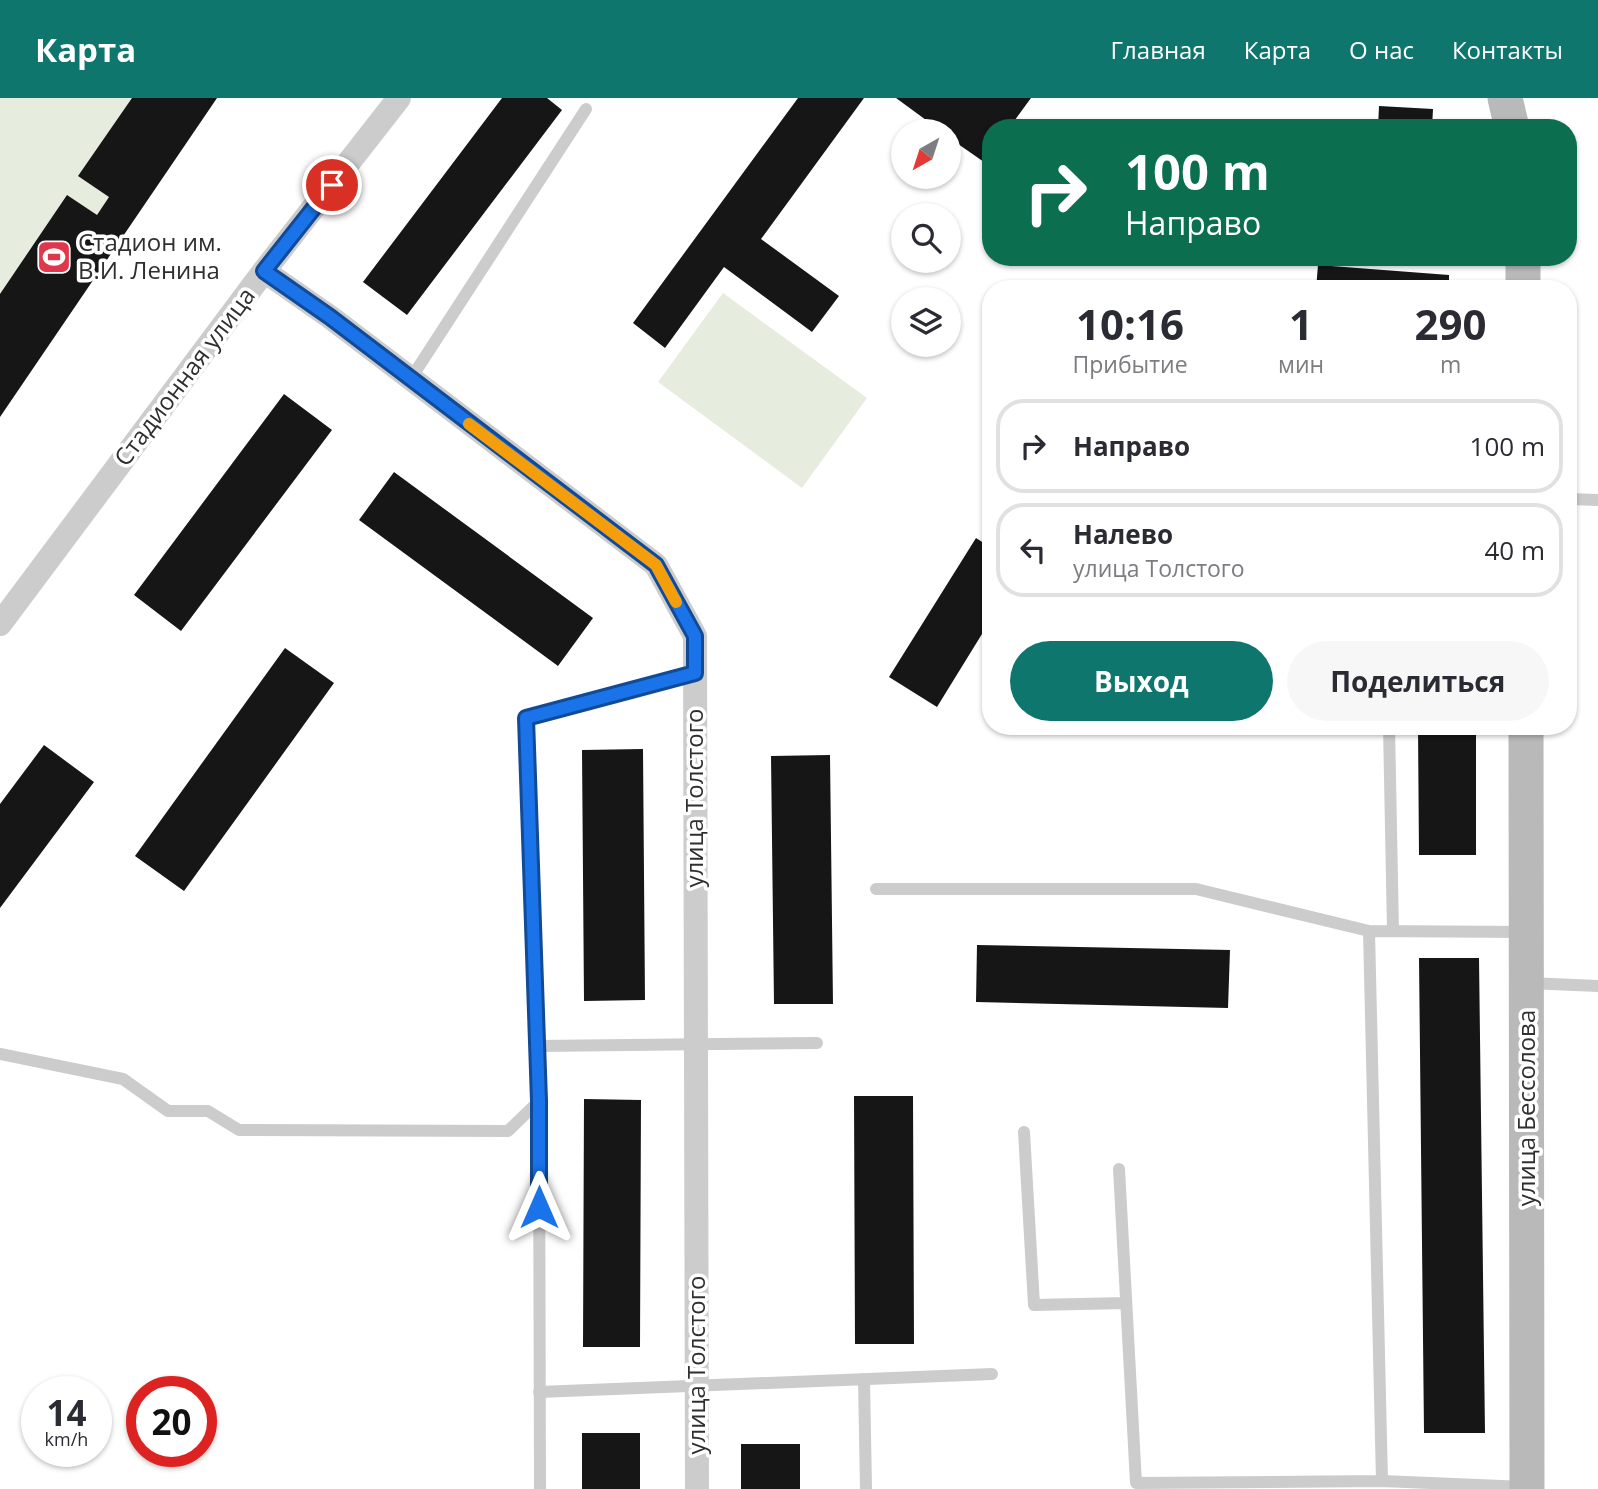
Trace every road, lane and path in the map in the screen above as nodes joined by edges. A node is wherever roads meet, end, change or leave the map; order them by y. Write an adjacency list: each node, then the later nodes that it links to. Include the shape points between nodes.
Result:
1 (399, 98): 5 (street, Стадионная улица)
2 (1505, 98): 4 (main road)
3 (586, 109): 6 (lane)
4 (1510, 119)
5 (264, 271): 6 (street, улица Толстого); 9 (street, Стадионная улица)
6 (410, 380): 10 (street, улица Толстого, via 656,565 695,636)
7 (1577, 499): 8 (lane)
8 (1598, 500)
9 (0, 624)
10 (695, 673): 20 (street, улица Толстого); 21 (lane, via 526,718)
11 (1389, 735): 15 (lane)
12 (1526, 735): 16 (main road, улица Бессолова)
13 (876, 890): 14 (lane, via 1196,889)
14 (1369, 931): 15 (lane); 31 (lane)
15 (1393, 931): 16 (lane)
16 (1525, 932): 17 (main road, улица Бессолова)
17 (1528, 983): 18 (lane); 33 (main road, улица Бессолова)
18 (1598, 986)
19 (817, 1043): 20 (lane)
20 (696, 1044): 21 (lane); 29 (street, улица Толстого)
21 (537, 1046): 23 (lane)
22 (0, 1054): 23 (lane, via 123,1079 168,1111 208,1111 239,1130 508,1131)
23 (539, 1101): 30 (lane)
24 (1024, 1132): 26 (lane, via 1034,1305)
25 (1119, 1169): 26 (lane)
26 (1126, 1303): 32 (lane, via 1136,1483)
27 (992, 1374): 28 (lane)
28 (863, 1379): 29 (lane); 36 (lane)
29 (696, 1386): 30 (lane); 35 (street, улица Толстого)
30 (539, 1392): 34 (lane)
31 (1382, 1482): 32 (lane); 33 (lane)
32 (1333, 1485)
33 (1527, 1488)
34 (540, 1489)
35 (697, 1489)
36 (866, 1489)

